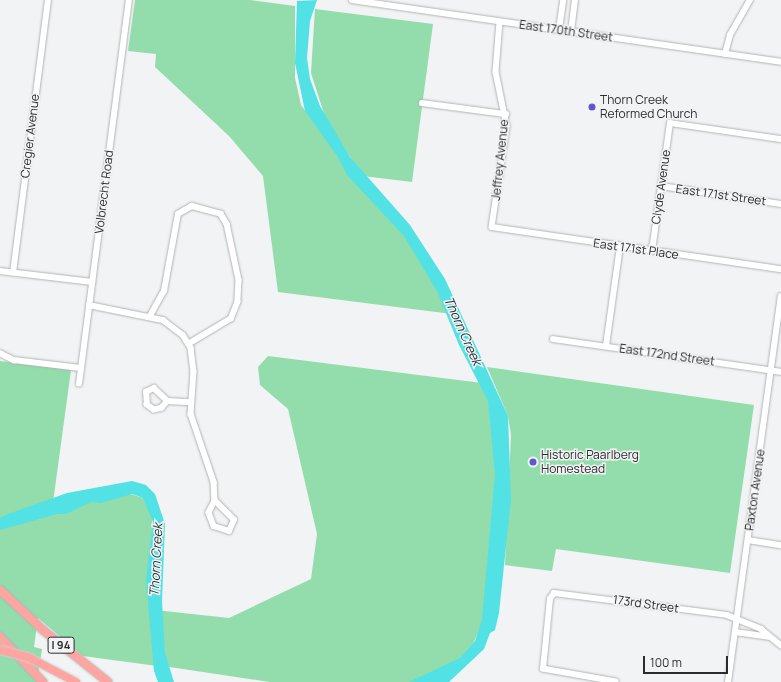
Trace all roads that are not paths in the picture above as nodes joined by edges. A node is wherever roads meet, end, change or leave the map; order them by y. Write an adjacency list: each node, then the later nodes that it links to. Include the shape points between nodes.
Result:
1 (48, 0): 22 (street, Cregier Avenue)
2 (129, 0): 23 (street, Volbrecht Road)
3 (353, 0): 7 (street, East 170th Street)
4 (563, 0): 8 (street)
5 (575, 0): 9 (street)
6 (750, 0): 10 (street, via 730,35)
7 (500, 22): 8 (street, East 170th Street); 13 (street, Jeffrey Avenue, via 496,72)
8 (559, 30): 9 (street, East 170th Street)
9 (571, 32): 10 (street, East 170th Street)
10 (725, 54): 11 (street, East 170th Street)
11 (781, 62)
12 (422, 103): 13 (street)
13 (506, 114): 17 (street, Jeffrey Avenue)
14 (781, 139): 15 (street, Clyde Avenue, via 670,123)
15 (661, 186): 16 (street, East 171st Street); 19 (street, Clyde Avenue)
16 (781, 204)
17 (492, 227): 18 (street, East 171st Place)
18 (620, 246): 19 (street, East 171st Place); 29 (street)
19 (652, 251): 20 (street, East 171st Place)
20 (781, 270)
21 (0, 271): 22 (street)
22 (13, 273): 23 (street)
23 (92, 282): 25 (street, Volbrecht Road)
24 (781, 297): 32 (street, Paxton Avenue)
25 (89, 305): 26 (street); 31 (street, Volbrecht Road)
26 (150, 316): 28 (street, via 174,326); 28 (street, via 162,298 176,221 186,208 207,208 225,218 239,287 231,319)
27 (553, 339): 29 (street, East 172nd Street)
28 (189, 344): 36 (street, via 194,371)
29 (606, 346): 32 (street, East 172nd Street)
30 (0, 353): 31 (street, via 14,360)
31 (81, 368): 34 (street, Volbrecht Road)
32 (771, 370): 33 (street, East 172nd Street); 38 (street, Paxton Avenue)
33 (781, 372)
34 (79, 384)
35 (168, 402): 35 (street, via 154,388 146,392 147,405 154,410 162,408); 36 (street)
36 (190, 402): 37 (street, via 193,426 213,473)
37 (215, 501): 37 (street, via 209,508 214,526 229,531 234,520)
38 (748, 540): 39 (street); 41 (street, Paxton Avenue)
39 (781, 545)
40 (0, 590): 49 (highway, I 94, via 43,630)
41 (736, 619): 42 (street, Paxton Avenue); 44 (street, 173rd Street, via 761,629); 50 (street, 173rd Street, via 554,593 550,599 543,669)
42 (735, 632): 44 (street); 51 (street, Paxton Avenue)
43 (0, 637): 47 (highway)
44 (770, 637): 45 (street, 173rd Street)
45 (781, 645)
46 (0, 650): 48 (highway, bridge, via 28,657)
47 (43, 682)
48 (76, 682)
49 (108, 682)
50 (616, 682)
51 (728, 682)

